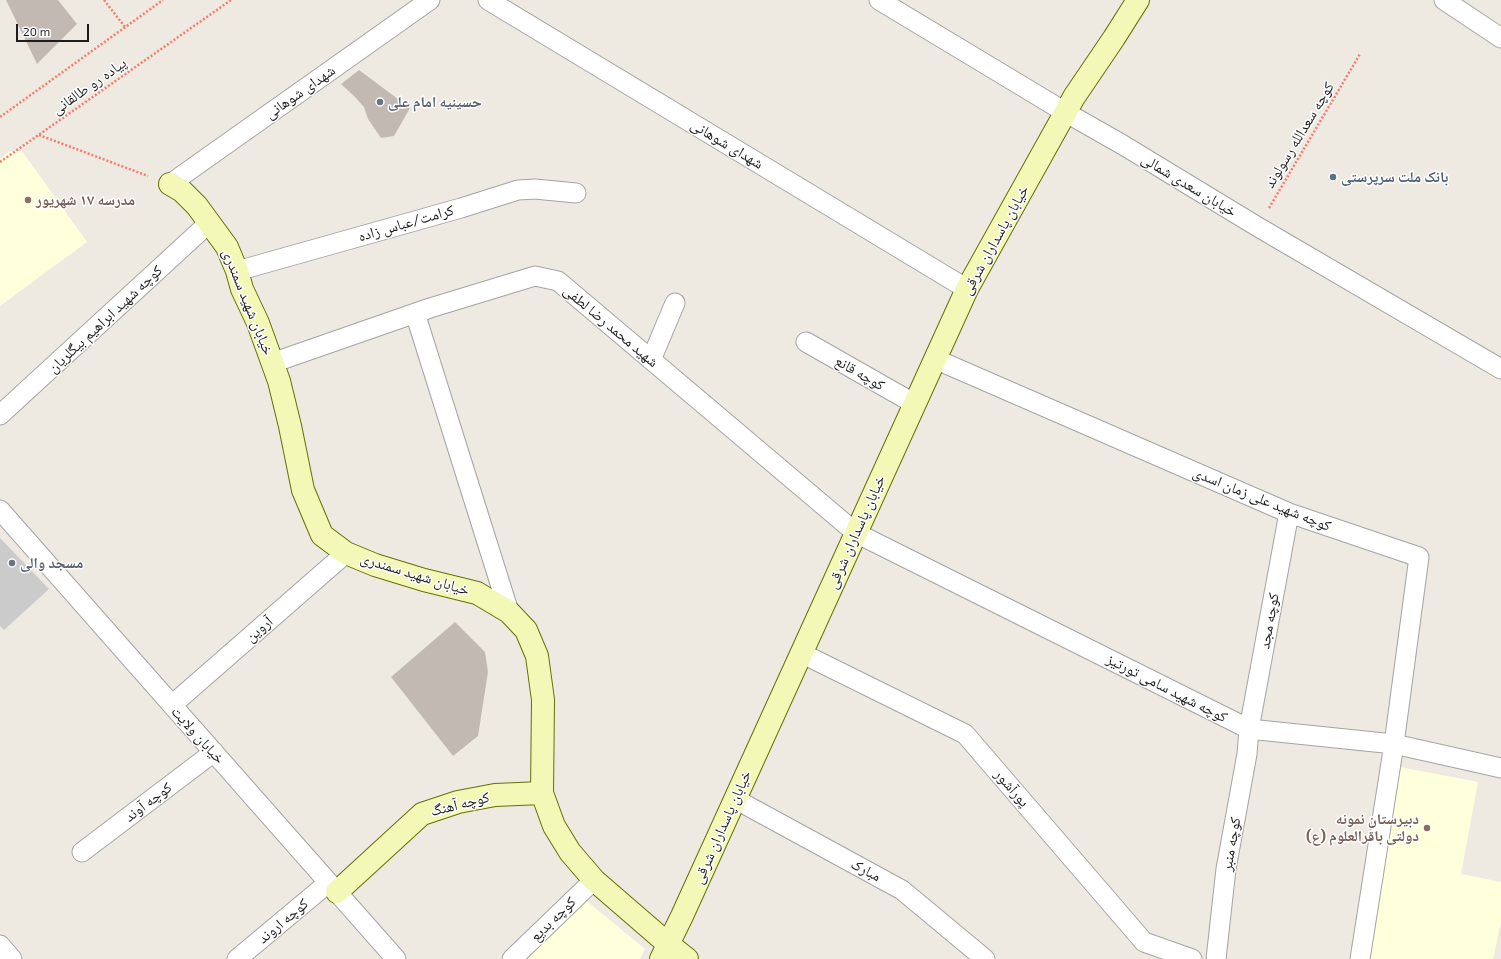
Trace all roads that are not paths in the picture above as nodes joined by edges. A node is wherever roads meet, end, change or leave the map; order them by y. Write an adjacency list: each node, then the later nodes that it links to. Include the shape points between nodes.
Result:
1 (430, 0): 8 (street, شهدای شوهانی)
2 (488, 0): 12 (street, شهدای شوهانی)
3 (879, 0): 7 (street, خیابان سعدی شمالی)
4 (1138, 0): 7 (street, خیابان پاسداران شرقی)
5 (1444, 0): 6 (street)
6 (1501, 38)
7 (1065, 112): 12 (street, خیابان پاسداران شرقی); 19 (street, خیابان سعدی شمالی)
8 (170, 184): 10 (street, خیابان شهید سمندری, via 182,191)
9 (576, 193): 11 (street, کرامت/عباس زاده, via 518,190)
10 (210, 222): 11 (street, خیابان شهید سمندری, via 227,247); 21 (street, کوچه شهید ابراهیم بیگلریان)
11 (237, 271): 18 (street, خیابان شهید سمندری)
12 (967, 288): 16 (street, خیابان پاسداران شرقی)
13 (675, 303): 17 (street)
14 (415, 313): 17 (street, شهید محمد رضا لطفی, via 535,276 558,281); 18 (street, شهید محمد رضا لطفی); 26 (street)
15 (806, 342): 20 (street, کوچه قانع)
16 (935, 359): 20 (street, خیابان پاسداران شرقی); 23 (street, کوچه شهید علی زمان اسدی)
17 (651, 360): 24 (street, شهید محمد رضا لطفی)
18 (272, 363): 25 (street, خیابان شهید سمندری, via 290,426 303,490 322,535)
19 (1501, 369)
20 (915, 404): 24 (street, خیابان پاسداران شرقی)
21 (0, 415)
22 (0, 510): 28 (street, خیابان ولایت)
23 (1289, 513): 29 (street, کوچه مجد); 30 (street, کوچه شهید علی زمان اسدی, via 1419,557)
24 (856, 533): 27 (street, خیابان پاسداران شرقی); 29 (street, کوچه شهید سامی تورتیز)
25 (346, 553): 26 (street, خیابان شهید سمندری, via 424,580 477,593); 28 (street, آروین)
26 (509, 612): 33 (street, خیابان شهید سمندری, via 526,630 536,656 543,700)
27 (801, 653): 34 (street, خیابان پاسداران شرقی); 46 (street, پورآشور, via 965,734 1144,942)
28 (172, 705): 31 (street, خیابان ولایت)
29 (1249, 729): 30 (street, کوچه شهید سامی تورتیز); 47 (street, کوچه منبر, via 1247,754 1226,869)
30 (1394, 744): 32 (street, کوچه شهید سامی تورتیز); 48 (street)
31 (214, 752): 35 (street, کوچه آوند); 37 (street, خیابان ولایت)
32 (1501, 768)
33 (542, 793): 36 (street, خیابان شهید سمندری, via 554,826 570,852); 37 (street, کوچه آهنگ, via 495,795 458,802 422,814)
34 (735, 799): 39 (street, خیابان پاسداران شرقی); 45 (street, مبارک, via 902,890)
35 (82, 852)
36 (594, 880): 39 (street, خیابان شهید سمندری); 43 (street, کوچه بدیع)
37 (333, 887): 41 (street, کوچه اروند); 42 (street, خیابان ولایت)
38 (0, 945): 40 (street)
39 (665, 952): 44 (street, خیابان شهید سمندری)
40 (12, 959)
41 (237, 959)
42 (396, 959)
43 (512, 959)
44 (688, 959)
45 (985, 959)
46 (1192, 959)
47 (1216, 959)
48 (1360, 959)

